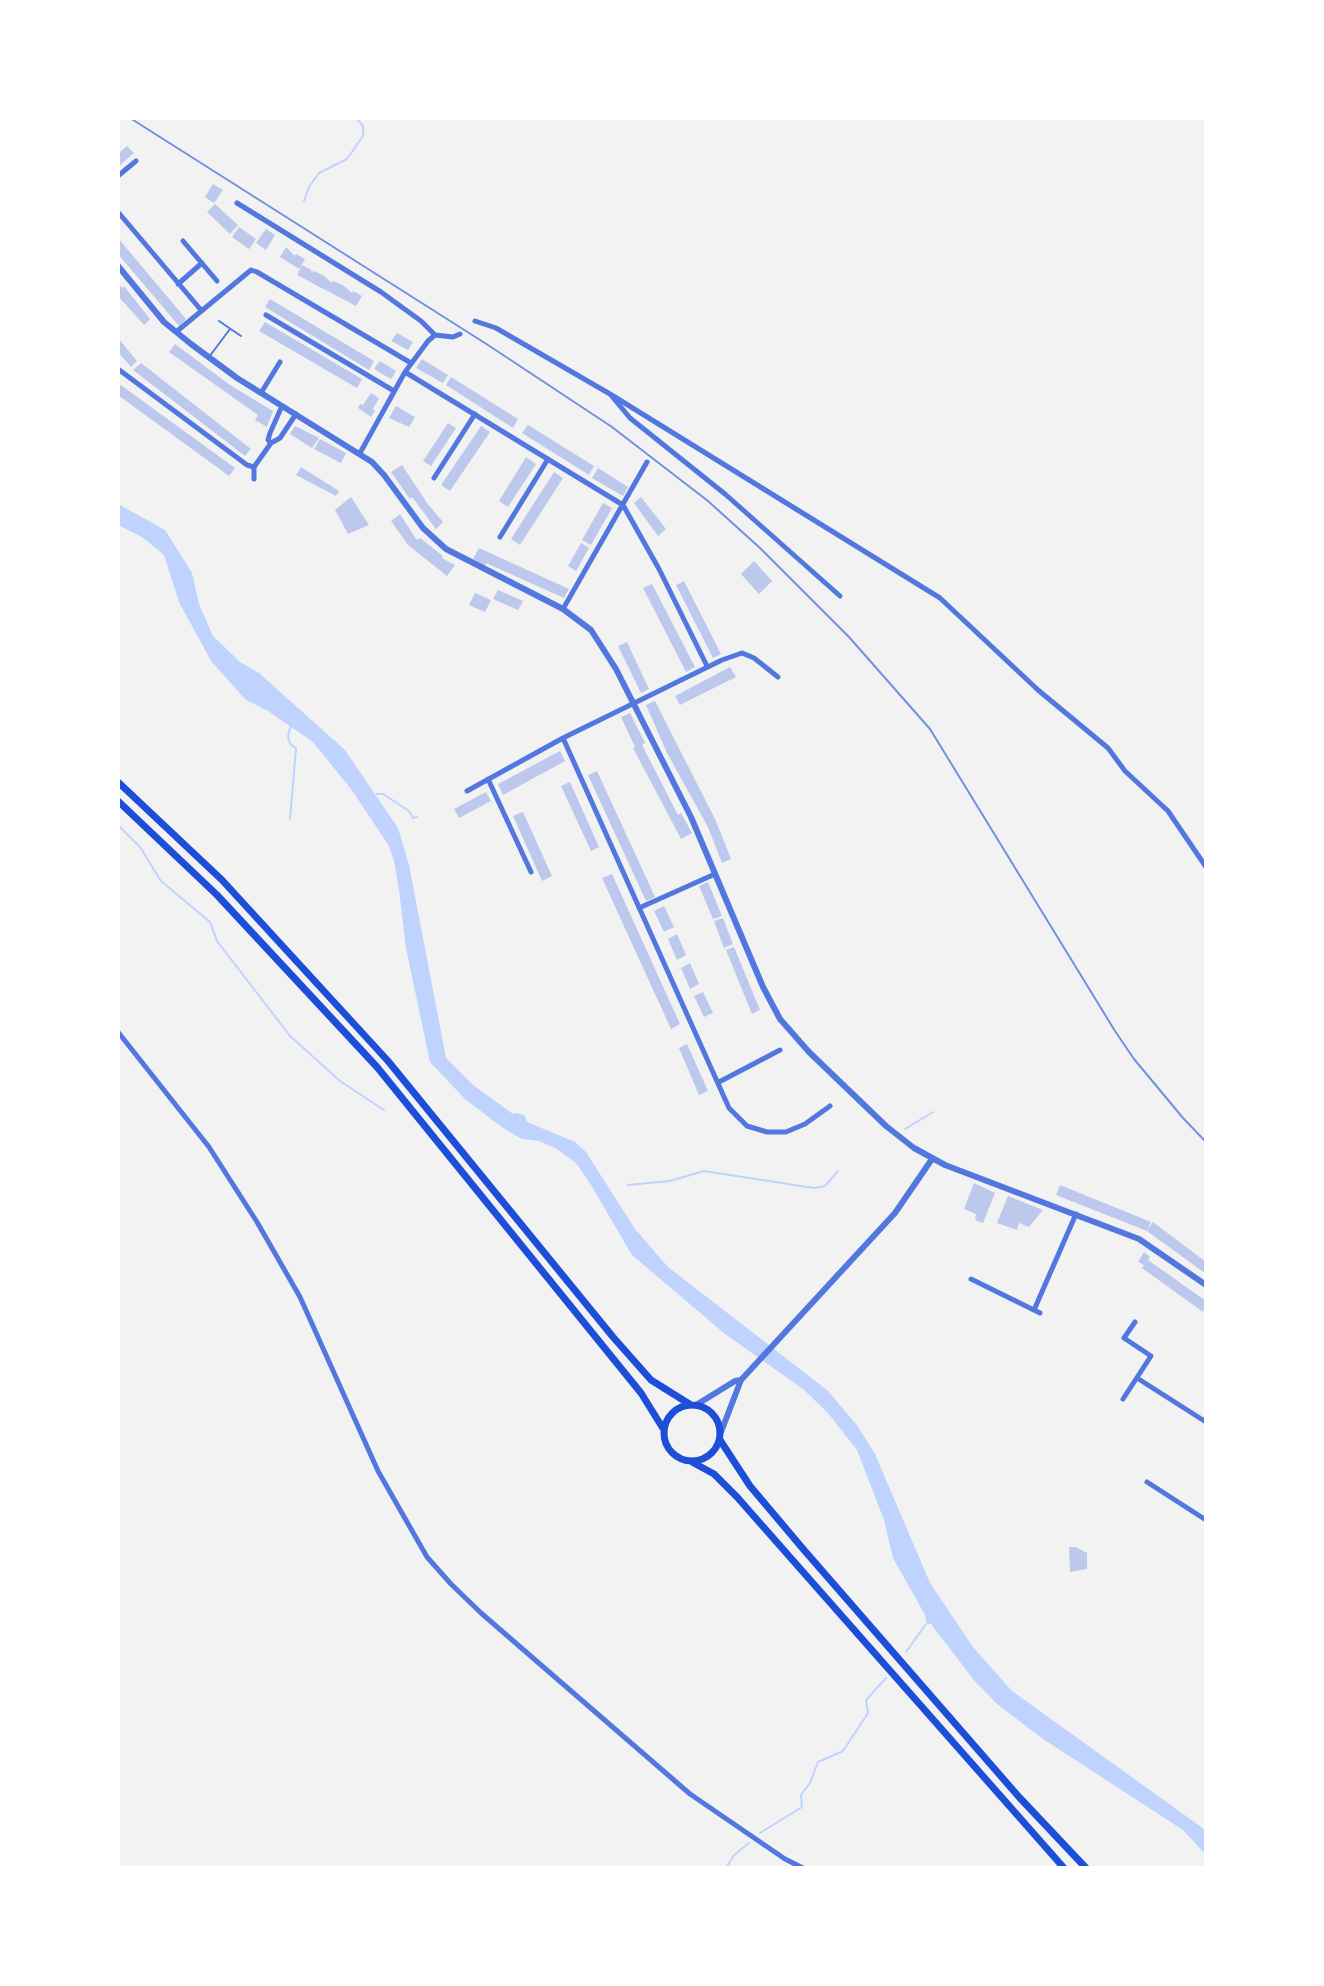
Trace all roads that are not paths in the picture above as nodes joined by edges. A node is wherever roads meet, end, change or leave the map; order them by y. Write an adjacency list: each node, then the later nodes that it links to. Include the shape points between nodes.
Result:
1 (136, 161): 2 (street)
2 (118, 176)
3 (237, 203): 17 (street, via 381,292)
4 (118, 212): 9 (street)
5 (183, 241): 6 (street)
6 (202, 263): 8 (street); 9 (street)
7 (118, 266): 15 (street)
8 (217, 281)
9 (178, 284): 10 (street)
10 (201, 310): 15 (street); 21 (street, via 251,270)
11 (266, 315): 24 (street)
12 (219, 321): 14 (lane)
13 (475, 321): 26 (street)
14 (230, 329): 18 (lane); 19 (lane)
15 (176, 332): 19 (street)
16 (460, 334): 17 (street)
17 (435, 335): 21 (street)
18 (241, 336)
19 (208, 357): 25 (street)
20 (280, 362): 25 (street)
21 (411, 363): 23 (street)
22 (118, 369): 34 (street)
23 (405, 372): 24 (street); 29 (street)
24 (394, 391): 31 (street)
25 (261, 393): 27 (street)
26 (610, 394): 39 (street, via 630,418); 49 (street, via 940,598 1108,748 1168,811)
27 (282, 406): 28 (street); 30 (street)
28 (296, 414): 30 (street); 31 (street)
29 (475, 414): 32 (street); 35 (street)
30 (271, 443): 34 (street)
31 (360, 453): 40 (street, via 446,549)
32 (548, 459): 37 (street); 38 (street)
33 (647, 462): 37 (street)
34 (254, 467): 36 (street)
35 (434, 478)
36 (254, 479)
37 (623, 505): 40 (street); 41 (street)
38 (500, 537)
39 (840, 596)
40 (563, 609): 43 (street, via 598,640)
41 (707, 666): 42 (street, via 742,653); 43 (street)
42 (778, 677)
43 (632, 703): 44 (street); 50 (street)
44 (563, 738): 45 (street); 52 (street)
45 (488, 779): 47 (street); 51 (street)
46 (118, 782): 65 (main road, via 222,880 388,1061 651,1380)
47 (467, 791)
48 (118, 801): 67 (main road, via 217,895 377,1067 641,1393)
49 (1206, 867)
50 (714, 871): 52 (street); 57 (street, via 780,1019 886,1126)
51 (531, 872)
52 (639, 908): 55 (street)
53 (118, 1032): 72 (street, via 209,1147 257,1222 300,1297 378,1471 427,1557 481,1613 690,1794)
54 (780, 1050): 55 (street)
55 (719, 1082): 56 (street, via 729,1108 747,1126 767,1132 786,1132)
56 (830, 1106)
57 (932, 1159): 58 (street); 63 (street, via 895,1213)
58 (1077, 1213): 59 (street, via 1037,1312); 60 (street, via 1139,1239)
59 (971, 1279)
60 (1206, 1285)
61 (1135, 1322): 62 (street, via 1124,1338 1151,1356)
62 (1137, 1378): 64 (street); 66 (street)
63 (741, 1380): 65 (street); 68 (street)
64 (1123, 1399)
65 (694, 1405): 67 (main road, via 670,1415); 68 (main road, via 714,1415)
66 (1206, 1422)
67 (664, 1430): 69 (main road, via 668,1448)
68 (720, 1436): 69 (main road, via 710,1456); 74 (main road, via 750,1486 804,1550)
69 (692, 1462): 73 (main road, via 714,1474 737,1497)
70 (1147, 1482): 71 (street)
71 (1206, 1520)
72 (803, 1868)
73 (1064, 1868)
74 (1086, 1868)

